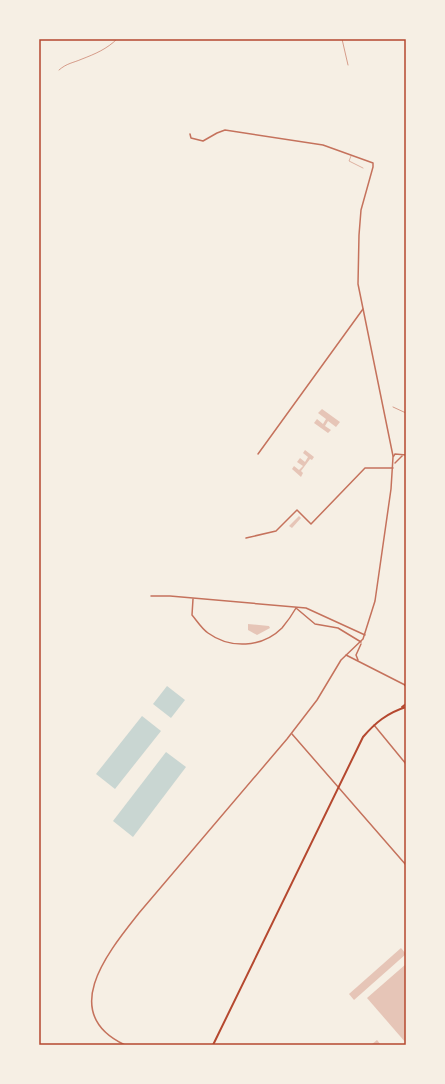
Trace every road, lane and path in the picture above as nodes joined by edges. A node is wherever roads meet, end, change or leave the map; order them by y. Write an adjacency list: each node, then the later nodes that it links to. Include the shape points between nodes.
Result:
1 (117, 39): 4 (path, via 108,48 81,60 68,62)
2 (342, 39): 3 (path)
3 (348, 65)
4 (60, 70)
5 (190, 134): 6 (street, via 191,138 203,140 225,130 323,144)
6 (352, 155): 7 (lane, via 349,161); 8 (street, via 374,165 361,210 359,235 358,284)
7 (363, 168)
8 (363, 309): 11 (street); 12 (street)
9 (393, 407): 10 (path)
10 (406, 413)
11 (393, 450): 13 (street); 15 (street)
12 (258, 454)
13 (397, 455): 14 (street); 15 (street); 16 (street)
14 (405, 456): 16 (street)
15 (393, 457): 16 (street); 17 (street)
16 (398, 460): 17 (street)
17 (393, 467): 18 (street, via 365,468 311,524 297,510 276,531); 22 (street, via 375,601)
18 (246, 538)
19 (151, 596): 20 (street)
20 (193, 599): 21 (street); 21 (street, via 192,615 204,630 230,644 251,644 270,637 281,629)
21 (296, 608): 22 (street, via 306,608); 23 (street, via 315,624 338,628)
22 (365, 635): 23 (street)
23 (361, 642): 24 (street); 25 (street, via 356,655)
24 (346, 655): 25 (street); 29 (street)
25 (358, 661): 26 (street)
26 (406, 686)
27 (406, 706): 28 (main road)
28 (374, 725): 30 (street); 31 (main road, via 363,737)
29 (292, 734): 31 (street); 33 (street, via 145,906 94,981 92,1001 96,1021 106,1034)
30 (406, 764)
31 (338, 786): 32 (street); 34 (main road)
32 (406, 865)
33 (125, 1045)
34 (213, 1045)

